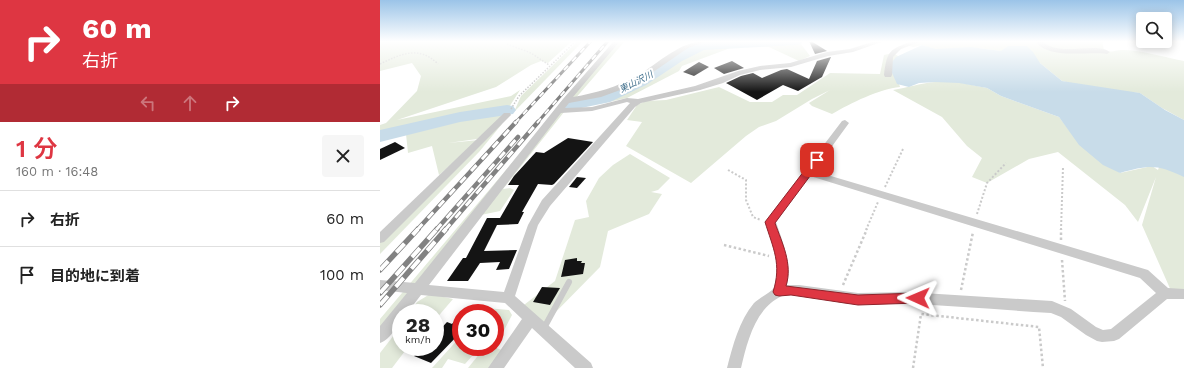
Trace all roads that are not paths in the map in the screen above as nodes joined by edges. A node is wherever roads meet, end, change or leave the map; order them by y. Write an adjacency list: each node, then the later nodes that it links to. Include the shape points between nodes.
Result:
1 (602, 58): 6 (street)
2 (669, 58): 6 (street, via 620,87 598,95)
3 (813, 58): 7 (street, via 791,65 738,73 697,88)
4 (890, 58): 5 (street)
5 (888, 75)
6 (566, 101): 8 (street)
7 (638, 101): 8 (street, via 627,100 592,108); 19 (street, via 546,203 533,225)
8 (558, 111): 15 (street)
9 (507, 115): 12 (street)
10 (845, 123): 11 (street)
11 (808, 172): 16 (street, via 770,222 782,259 783,278); 17 (street, via 1144,274)
12 (380, 239)
13 (569, 282): 21 (lane)
14 (380, 285): 15 (street)
15 (418, 288): 19 (street); 22 (street)
16 (779, 292): 17 (street, via 791,290 858,300 905,298 1052,307 1066,312 1102,336 1114,335); 25 (street, via 765,301 750,318)
17 (1165, 293): 18 (street)
18 (1184, 294)
19 (508, 298): 20 (street)
20 (531, 318): 21 (street); 23 (street)
21 (543, 329): 24 (street)
22 (380, 337)
23 (495, 368)
24 (586, 368)
25 (734, 368)

